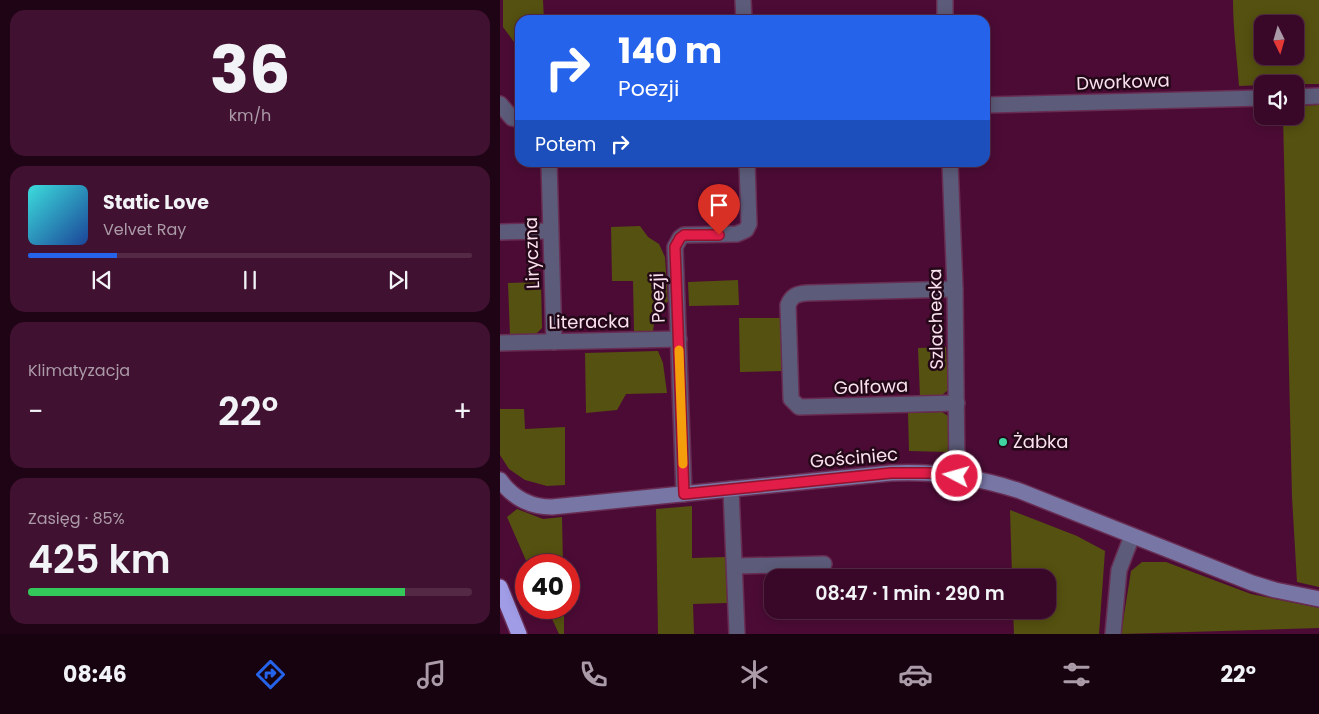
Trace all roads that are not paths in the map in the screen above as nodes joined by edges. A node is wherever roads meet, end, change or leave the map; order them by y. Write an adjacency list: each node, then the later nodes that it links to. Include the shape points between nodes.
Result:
1 (743, 0): 3 (street)
2 (945, 0): 4 (street)
3 (744, 15)
4 (945, 15)
5 (1319, 96): 6 (street)
6 (1304, 97)
7 (1254, 98): 9 (street, Dworkowa)
8 (500, 104): 10 (street)
9 (990, 105)
10 (515, 118)
11 (549, 167): 14 (street, Liryczna)
12 (747, 167): 17 (street, Poezji, via 749,224 746,230 737,234 684,235 675,247)
13 (950, 167): 16 (street, Szlachecka)
14 (550, 231): 15 (street); 18 (street, Liryczna)
15 (500, 232)
16 (955, 289): 20 (street, Szlachecka); 20 (street, Golfowa, via 796,295 788,306 791,399 799,407)
17 (679, 339): 18 (street, Literacka); 24 (street, Poezji)
18 (554, 342): 19 (street, Literacka)
19 (500, 343)
20 (957, 404): 21 (street, Szlachecka)
21 (957, 476): 23 (street, Gościniec, via 891,473); 25 (street, Gościniec, via 1020,491)
22 (500, 480): 24 (street, Gościniec, via 522,501 541,507)
23 (731, 489): 24 (street, Gościniec); 27 (street)
24 (684, 494)
25 (1132, 536): 29 (street, Gościniec, via 1252,583); 32 (street, via 1119,570)
26 (824, 564): 27 (street)
27 (735, 566): 31 (street)
28 (500, 587): 30 (highway)
29 (1319, 599)
30 (518, 634)
31 (737, 634)
32 (1113, 634)

